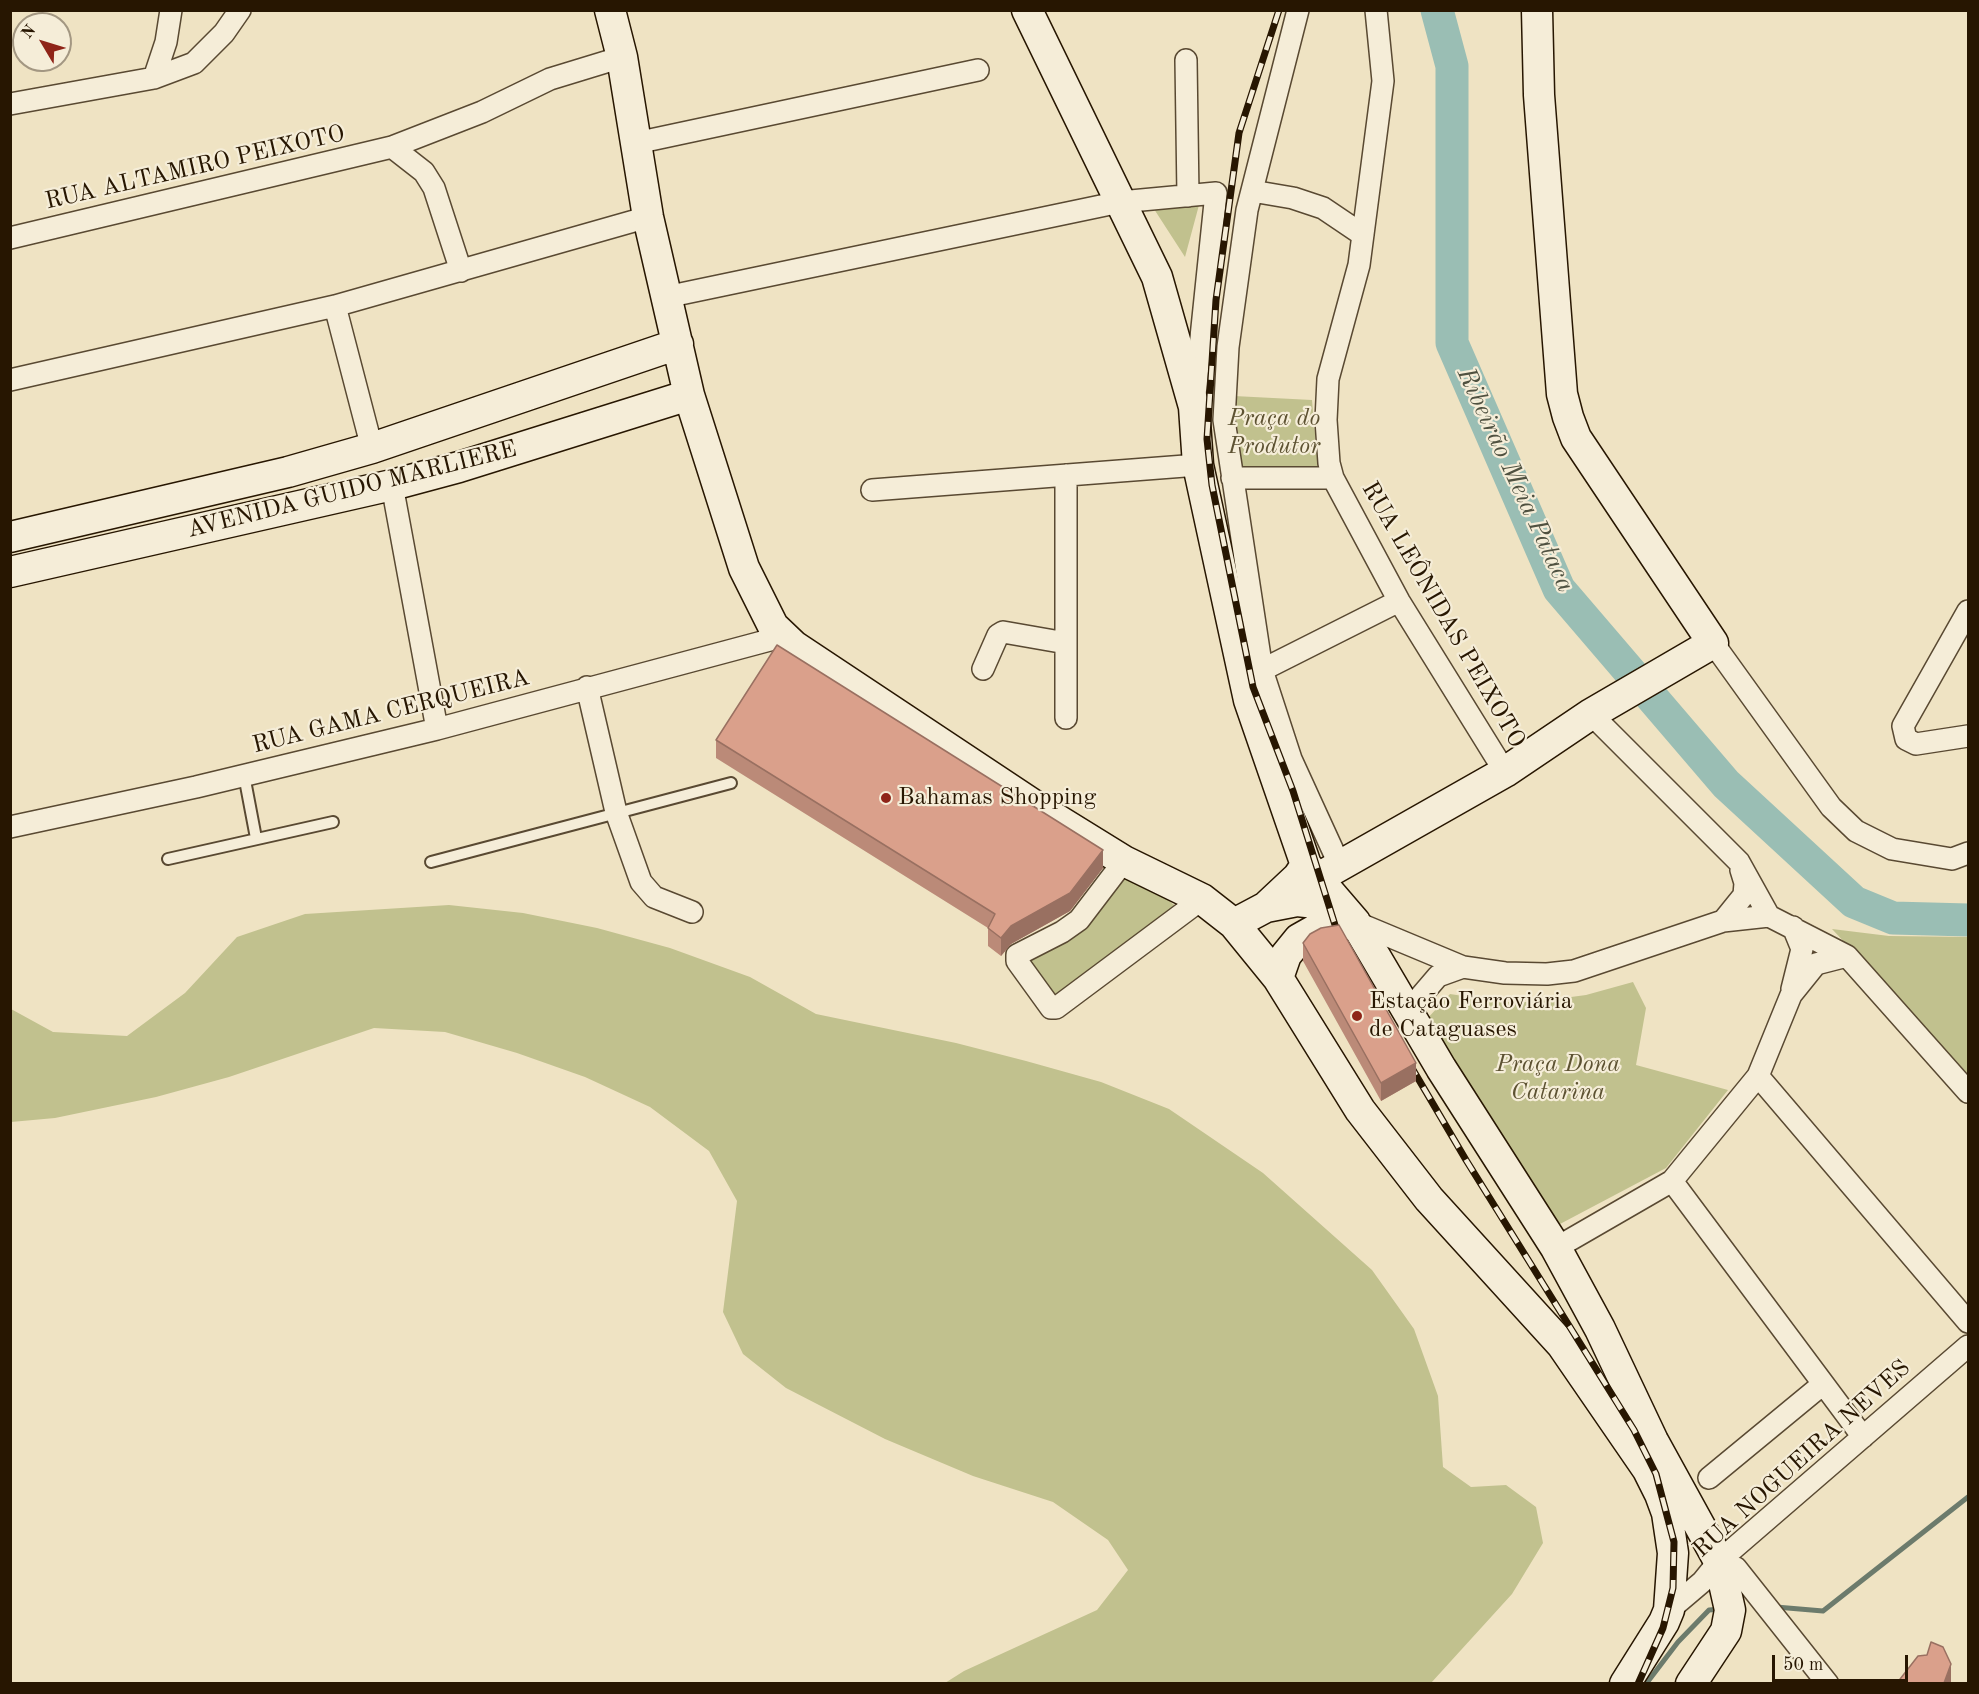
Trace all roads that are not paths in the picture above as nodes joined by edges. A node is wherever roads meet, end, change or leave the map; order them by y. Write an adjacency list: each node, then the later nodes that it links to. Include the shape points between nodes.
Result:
1 (171, 10): 11 (street)
2 (240, 10): 11 (street, via 194,63)
3 (610, 10): 8 (main road)
4 (1027, 10): 17 (main road)
5 (1298, 10): 15 (street)
6 (1376, 10): 19 (street, via 1383,81)
7 (1537, 10): 40 (main road, via 1539,95 1568,417 1576,438)
8 (622, 57): 13 (main road); 14 (street, RUA ALTAMIRO PEIXOTO, via 550,79 482,112)
9 (1186, 60): 16 (street)
10 (978, 70): 13 (street)
11 (154, 78): 12 (street)
12 (10, 104)
13 (636, 143): 18 (main road)
14 (392, 147): 20 (street, RUA ALTAMIRO PEIXOTO); 21 (street, via 424,172 434,189)
15 (1252, 191): 19 (street, via 1323,208); 31 (street, via 1228,347 1224,420)
16 (1188, 196): 17 (street); 27 (street, via 1216,194)
17 (1120, 202): 22 (street); 27 (main road, via 1157,277)
18 (648, 217): 21 (street); 22 (main road)
19 (1363, 235): 32 (street, via 1359,265 1328,379 1326,420)
20 (10, 238)
21 (461, 271): 23 (street)
22 (666, 297): 24 (main road)
23 (335, 306): 25 (street); 28 (street)
24 (678, 344): 26 (main road); 28 (main road, AVENIDA GUIDO MARLIERE)
25 (10, 380)
26 (689, 395): 33 (main road, AVENIDA GUIDO MARLIERE); 39 (main road, via 744,568)
27 (1194, 407): 29 (main road)
28 (372, 448): 35 (main road, AVENIDA GUIDO MARLIERE, via 288,472)
29 (1198, 465): 30 (street); 61 (main road, via 1249,700)
30 (1066, 475): 34 (street); 41 (street)
31 (1232, 478): 32 (street, RUA LEÔNIDAS PEIXOTO); 43 (street)
32 (1333, 478): 37 (street, RUA LEÔNIDAS PEIXOTO)
33 (392, 484): 36 (main road, AVENIDA GUIDO MARLIERE); 47 (street)
34 (872, 490)
35 (10, 537)
36 (10, 573)
37 (1399, 601): 43 (street); 49 (street, RUA LEÔNIDAS PEIXOTO)
38 (1967, 615): 48 (street, via 1903,726 1906,739 1916,744)
39 (782, 637): 44 (street, RUA GAMA CERQUEIRA); 58 (main road)
40 (1713, 642): 45 (main road); 56 (street, via 1831,807 1856,831 1892,849 1952,859)
41 (1066, 643): 42 (street, via 1003,632 998,635); 46 (street)
42 (984, 669)
43 (1262, 670): 61 (street)
44 (587, 687): 47 (street, RUA GAMA CERQUEIRA); 52 (street)
45 (1602, 708): 49 (main road); 60 (street)
46 (1066, 718)
47 (437, 729): 50 (street, RUA GAMA CERQUEIRA)
48 (1968, 736)
49 (1505, 772): 61 (main road)
50 (244, 775): 54 (street, RUA GAMA CERQUEIRA); 55 (lane)
51 (731, 783): 52 (lane)
52 (616, 812): 59 (lane); 64 (street, via 646,889 654,897)
53 (333, 822): 55 (lane)
54 (10, 827)
55 (256, 838): 57 (lane)
56 (1968, 853)
57 (168, 859)
58 (1124, 861): 62 (main road); 62 (street, via 1079,920 1017,956 1050,1008 1056,1008)
59 (431, 862)
60 (1739, 862): 65 (street); 66 (street, via 1744,895)
61 (1324, 870): 63 (main road, via 1293,882); 67 (main road)
62 (1202, 899): 68 (main road)
63 (1266, 907): 67 (main road, via 1297,901 1316,903); 68 (main road)
64 (692, 912)
65 (1769, 915): 66 (street); 69 (street)
66 (1723, 921): 71 (street, via 1574,971 1536,974)
67 (1355, 922): 71 (street); 72 (main road, via 1315,930 1299,939 1286,956); 74 (main road)
68 (1234, 924): 72 (main road)
69 (1793, 927): 70 (street); 73 (street, via 1802,948)
70 (1846, 956): 73 (street, via 1816,964); 76 (street)
71 (1463, 967): 74 (street, via 1438,976 1414,1004)
72 (1278, 978): 85 (main road, via 1360,1110 1389,1149 1429,1199 1562,1345 1648,1470 1660,1494 1671,1535 1673,1576)
73 (1791, 995): 75 (street)
74 (1411, 1016): 78 (main road)
75 (1758, 1076): 77 (street); 79 (street)
76 (1968, 1092)
77 (1672, 1181): 78 (street); 81 (street)
78 (1556, 1248): 84 (main road)
79 (1968, 1322)
80 (1968, 1346): 82 (street, RUA NOGUEIRA NEVES)
81 (1823, 1384): 82 (street); 83 (street)
82 (1863, 1437): 84 (street, RUA NOGUEIRA NEVES)
83 (1709, 1478)
84 (1722, 1572): 85 (street, RUA NOGUEIRA NEVES, via 1702,1582); 87 (main road, via 1730,1610 1726,1631); 88 (street, via 1736,1568)
85 (1669, 1610): 86 (main road)
86 (1625, 1683)
87 (1691, 1683)
88 (1828, 1683)

